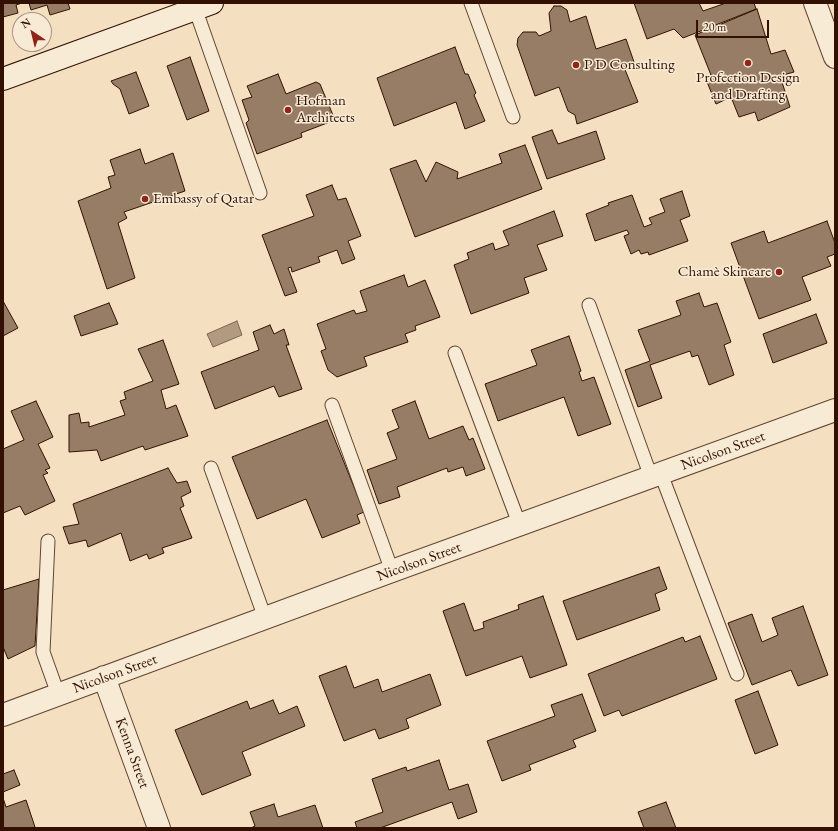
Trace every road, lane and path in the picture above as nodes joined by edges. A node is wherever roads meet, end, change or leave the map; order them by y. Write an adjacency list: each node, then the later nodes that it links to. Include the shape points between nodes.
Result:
1 (471, 3): 6 (lane)
2 (815, 3): 4 (street)
3 (204, 6): 5 (street); 7 (lane)
4 (835, 57)
5 (3, 79)
6 (513, 117)
7 (260, 193)
8 (589, 305): 13 (lane)
9 (455, 353): 14 (lane)
10 (332, 405): 16 (lane)
11 (835, 410): 13 (street, Nicolson Street)
12 (211, 468): 17 (lane)
13 (656, 475): 14 (street, Nicolson Street); 18 (lane)
14 (520, 526): 16 (street, Nicolson Street)
15 (48, 541): 20 (lane, via 43,652)
16 (392, 571): 17 (street, Nicolson Street)
17 (265, 618): 19 (street, Nicolson Street)
18 (738, 674)
19 (104, 677): 20 (street, Nicolson Street); 22 (street, Kenna Street)
20 (58, 694): 21 (street, Nicolson Street)
21 (3, 715)
22 (159, 828)

